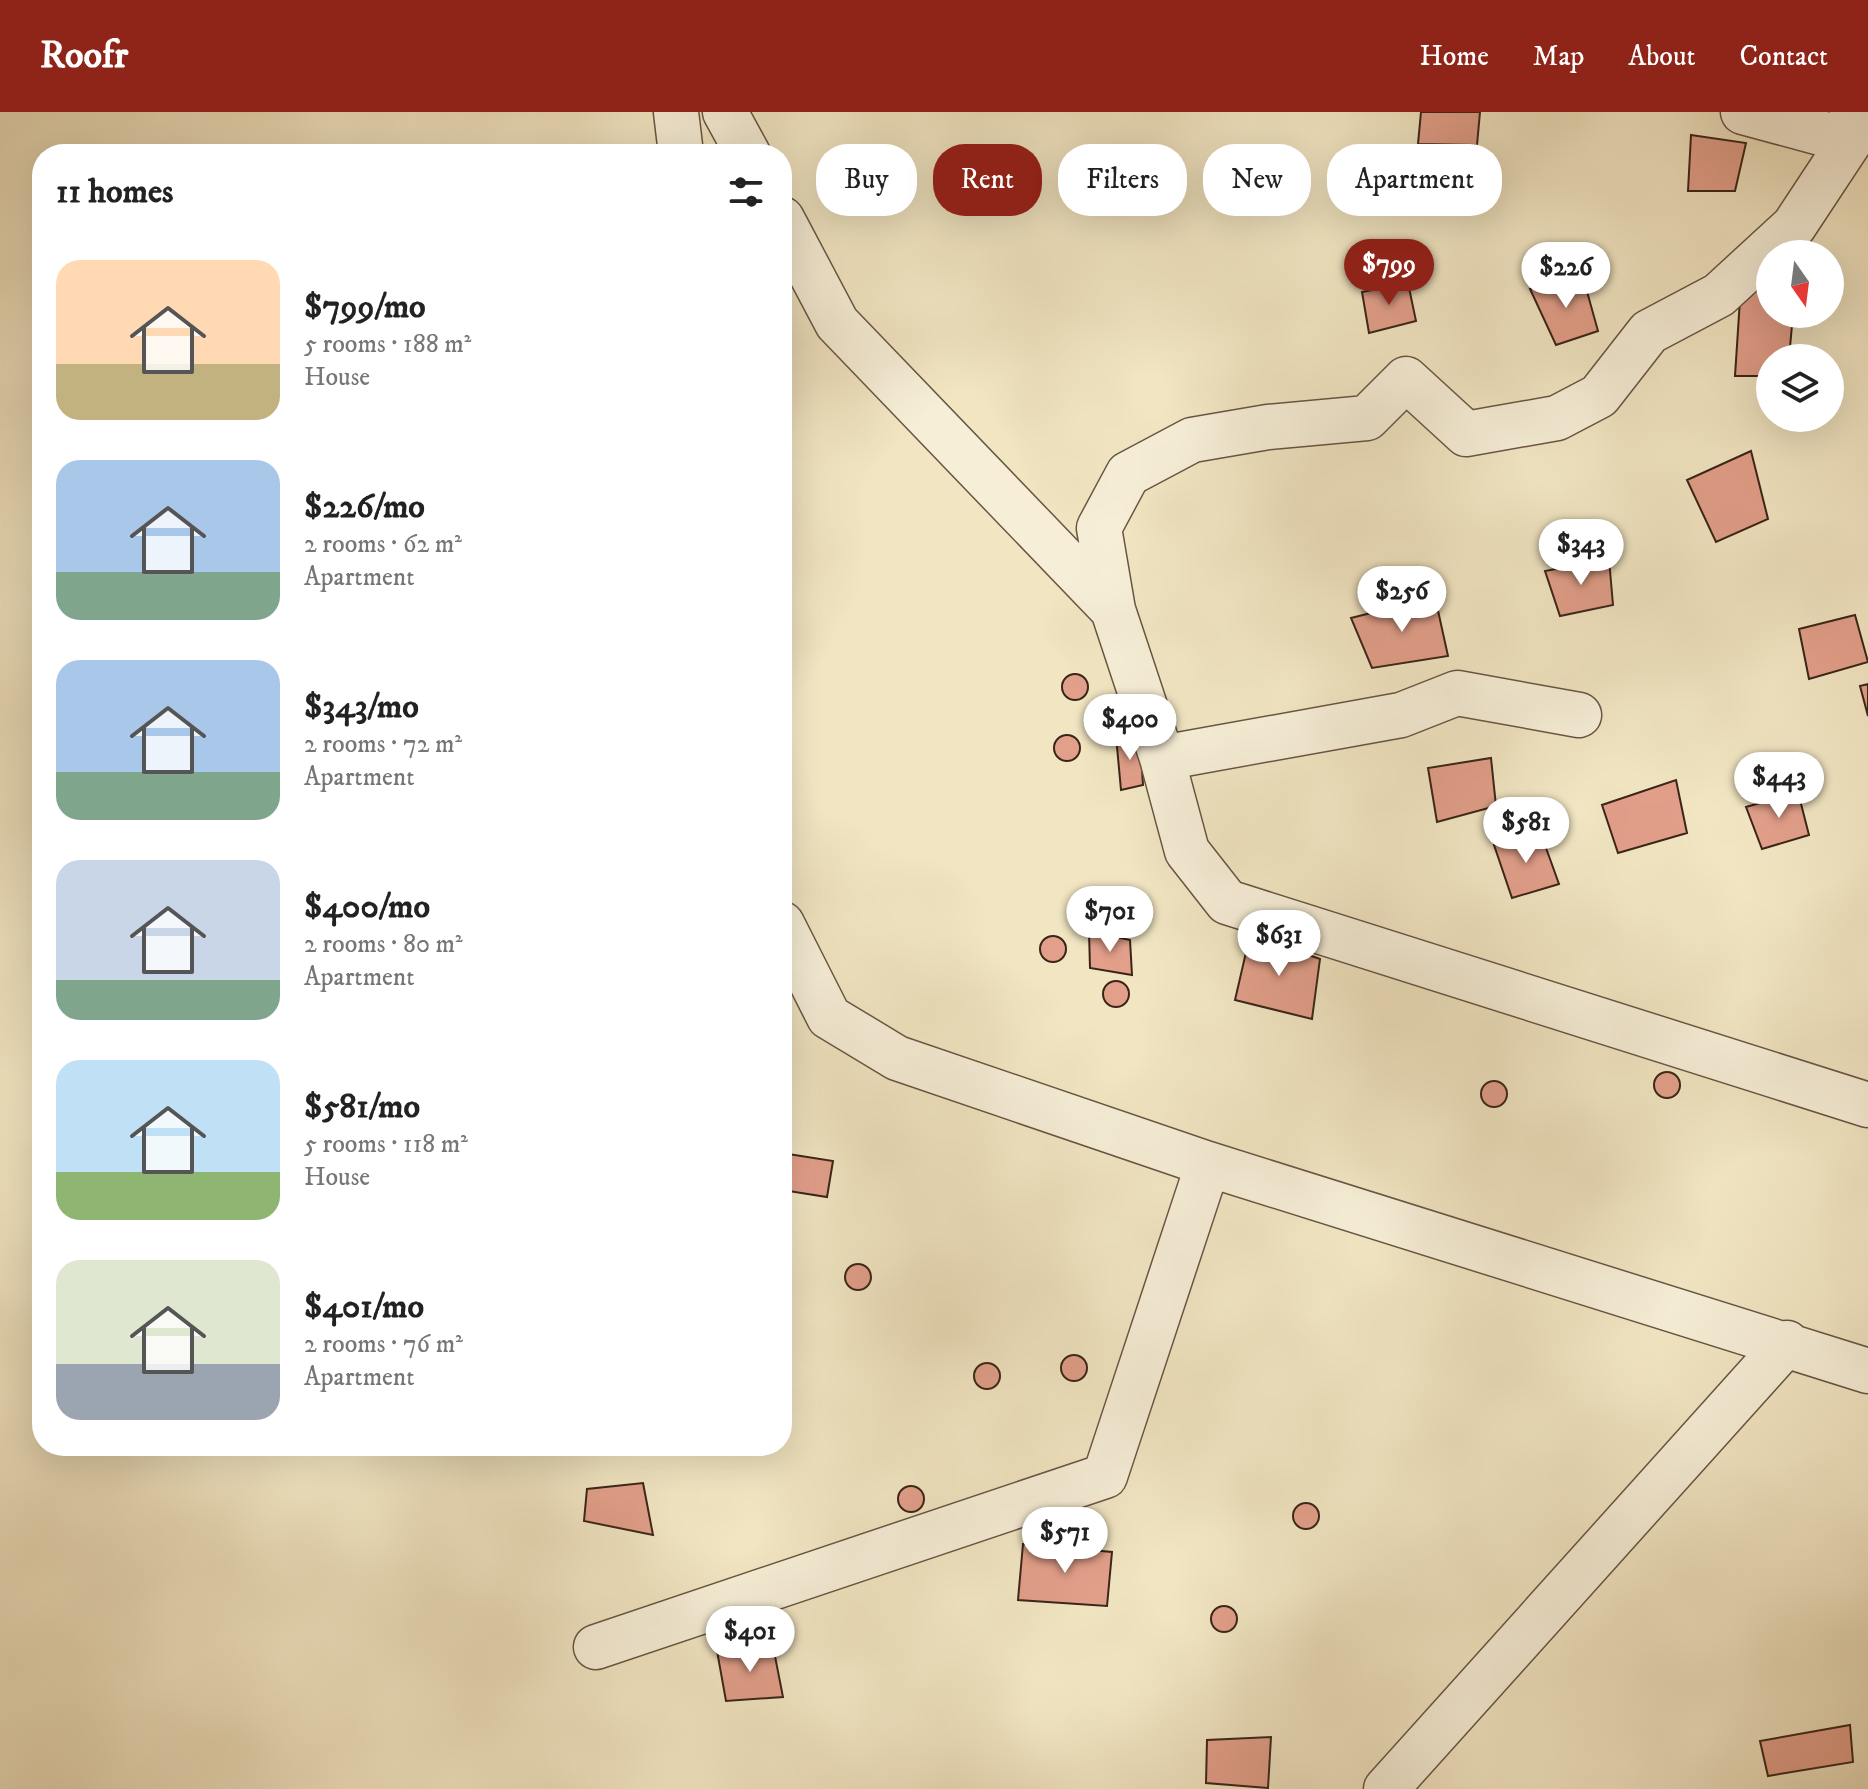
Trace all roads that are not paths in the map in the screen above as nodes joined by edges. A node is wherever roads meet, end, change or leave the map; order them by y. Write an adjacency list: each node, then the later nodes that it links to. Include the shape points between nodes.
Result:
1 (676, 112): 5 (street)
2 (725, 112): 6 (street)
3 (1743, 112): 4 (street)
4 (1851, 126): 8 (street, via 1794,226 1719,295 1649,332 1599,396 1557,418 1466,434 1406,379 1367,418 1192,440 1128,474 1099,528)
5 (680, 144)
6 (743, 144)
7 (792, 238): 8 (street, via 837,323)
8 (1113, 610): 10 (street)
9 (1579, 715): 10 (street, via 1457,693 1401,715)
10 (1162, 758): 12 (street, via 1187,851 1227,902)
11 (792, 944): 13 (street, via 829,1017 897,1058)
12 (1868, 1105)
13 (1208, 1164): 14 (street); 16 (street, via 1105,1476)
14 (1787, 1343): 15 (street); 17 (street)
15 (1868, 1371)
16 (596, 1647)
17 (1386, 1789)

